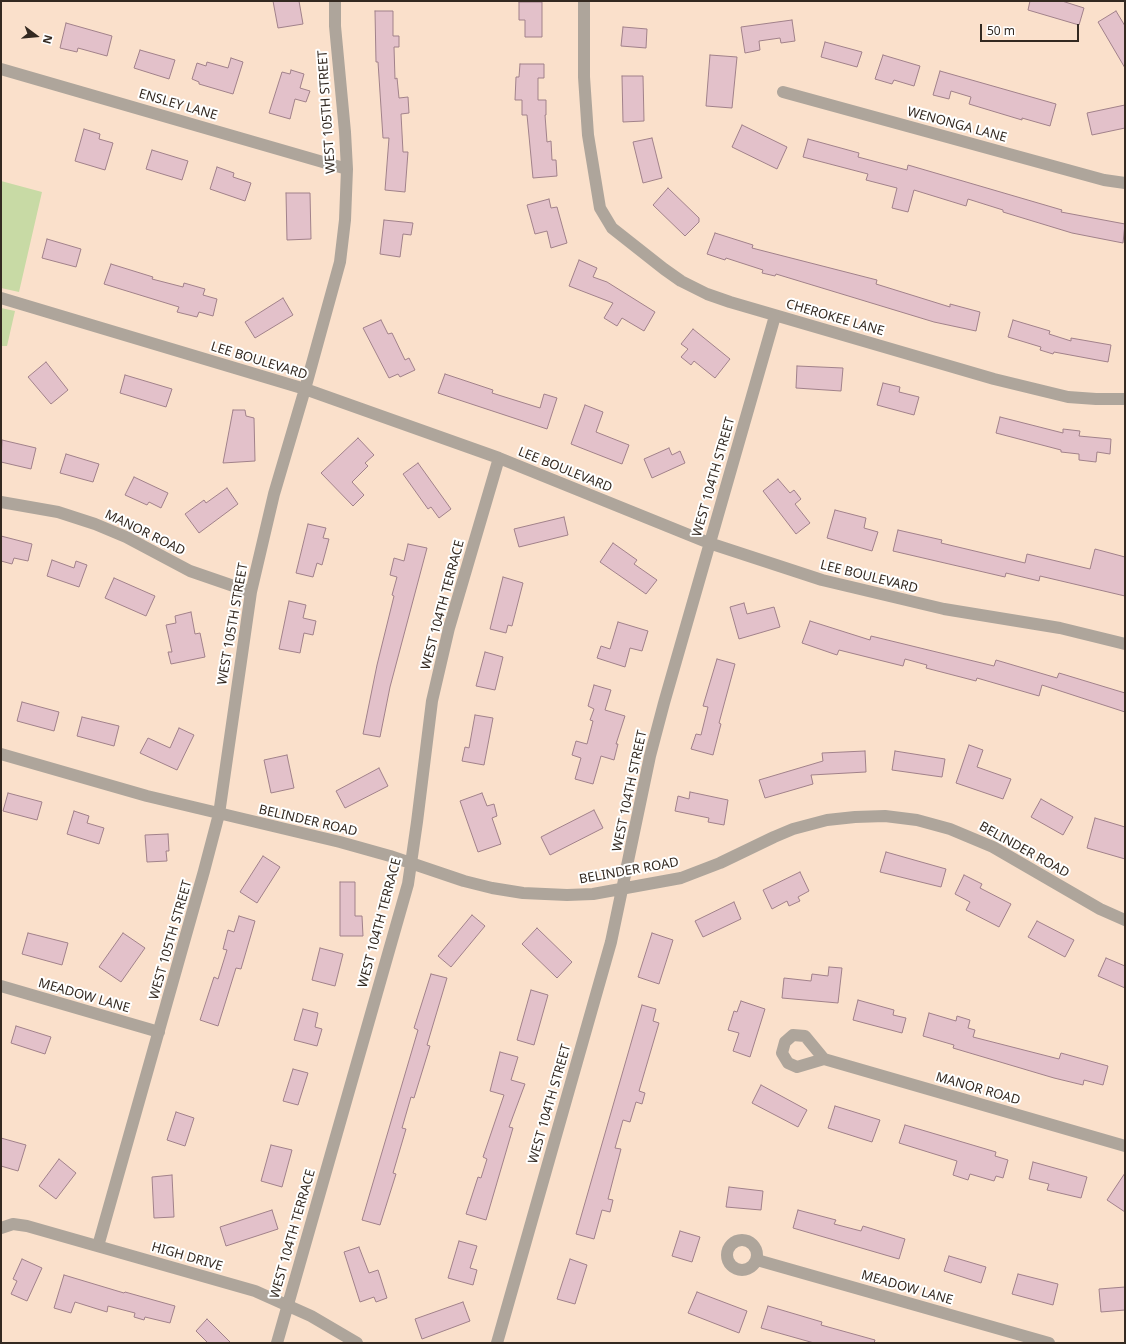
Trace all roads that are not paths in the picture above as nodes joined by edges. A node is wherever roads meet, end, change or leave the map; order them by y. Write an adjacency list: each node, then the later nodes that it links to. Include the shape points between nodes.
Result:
1 (335, 1): 5 (street, WEST 105TH STREET)
2 (584, 1): 8 (street, CHEROKEE LANE, via 588,135 600,208 612,228 681,281 715,297)
3 (1, 69): 5 (street, ENSLEY LANE)
4 (783, 92): 6 (street, WENONGA LANE, via 1104,180)
5 (347, 169): 9 (street, WEST 105TH STREET, via 340,262)
6 (1125, 183)
7 (1, 298): 9 (street, LEE BOULEVARD)
8 (775, 316): 10 (street, CHEROKEE LANE, via 1038,390 1068,397); 13 (street, WEST 104TH STREET)
9 (305, 389): 11 (street, LEE BOULEVARD); 14 (street, WEST 105TH STREET, via 274,494)
10 (1125, 399)
11 (499, 458): 13 (street, LEE BOULEVARD); 18 (street, WEST 104TH TERRACE, via 449,628 432,701)
12 (1, 502): 14 (street, MANOR ROAD, via 58,512 95,524 126,537 190,571)
13 (709, 543): 15 (street, LEE BOULEVARD, via 822,580 906,601 1060,628); 19 (street, WEST 104TH STREET, via 658,726)
14 (251, 592): 17 (street, WEST 105TH STREET)
15 (1125, 644)
16 (1, 754): 17 (street, BELINDER ROAD)
17 (219, 814): 18 (street, BELINDER ROAD, via 340,842); 22 (street, WEST 105TH STREET)
18 (411, 864): 19 (street, BELINDER ROAD, via 464,881 523,893 593,894); 28 (street, WEST 104TH TERRACE, via 408,884)
19 (623, 889): 20 (street, BELINDER ROAD, via 681,878 793,829 855,817 885,816 917,820 976,839 1100,909); 31 (street, WEST 104TH STREET, via 611,942)
20 (1125, 920)
21 (1, 986): 22 (street, MEADOW LANE)
22 (159, 1032): 26 (street, WEST 105TH STREET)
23 (824, 1059): 24 (street, MANOR ROAD)
24 (1125, 1146)
25 (1, 1228): 26 (street, HIGH DRIVE, via 13,1224 28,1226)
26 (98, 1246): 28 (street, HIGH DRIVE, via 255,1291)
27 (757, 1260): 32 (street, MEADOW LANE)
28 (288, 1305): 29 (street, WEST 104TH TERRACE); 30 (street, HIGH DRIVE)
29 (277, 1343)
30 (357, 1343)
31 (497, 1343)
32 (1049, 1343)

